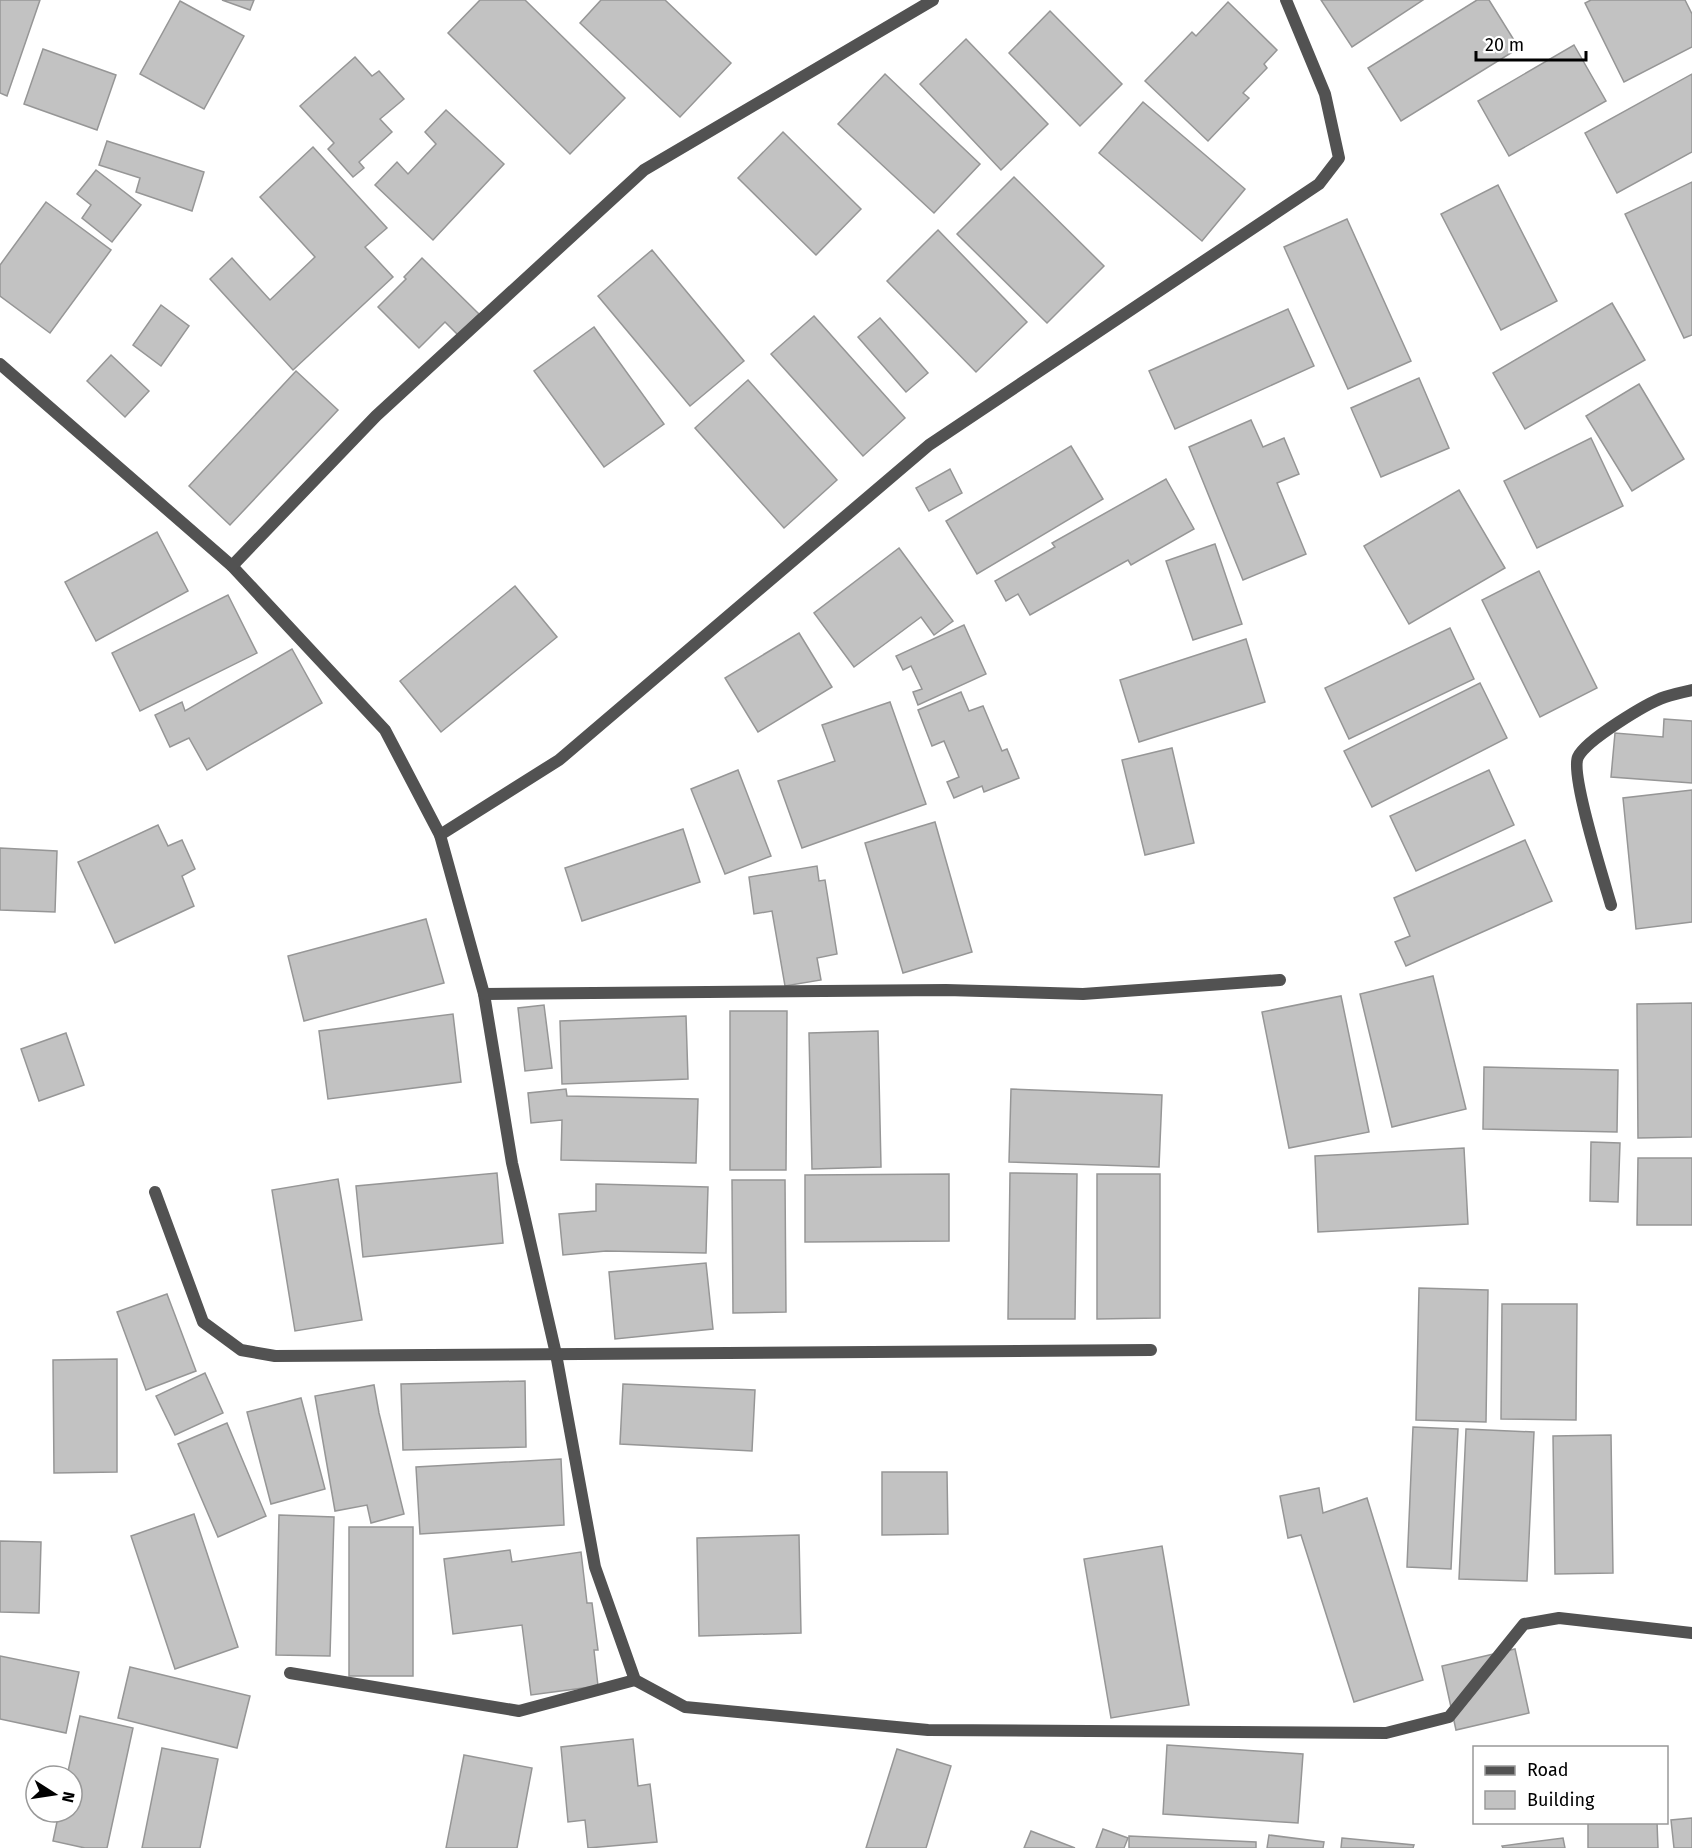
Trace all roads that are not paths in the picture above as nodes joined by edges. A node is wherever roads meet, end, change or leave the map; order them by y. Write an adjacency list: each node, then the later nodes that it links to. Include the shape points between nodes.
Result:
1 (933, 0): 4 (street, via 644,170 376,416)
2 (1286, 0): 6 (street, via 1325,94 1340,159 1319,184 929,445 559,760)
3 (0, 364): 4 (street)
4 (232, 566): 6 (street, via 385,729)
5 (1692, 690): 7 (street, via 1664,697 1611,727 1577,758 1580,788)
6 (440, 835): 9 (street)
7 (1611, 905)
8 (1280, 980): 9 (street, via 1083,994 946,990)
9 (484, 994): 12 (street, via 512,1163)
10 (155, 1192): 12 (street, via 203,1322 242,1350 275,1356)
11 (1150, 1350): 12 (street)
12 (556, 1354): 15 (street, via 595,1566)
13 (1692, 1633): 15 (street, via 1559,1618 1524,1624 1449,1717 1386,1733 928,1730 686,1707)
14 (290, 1673): 15 (street, via 519,1712)
15 (635, 1680)

